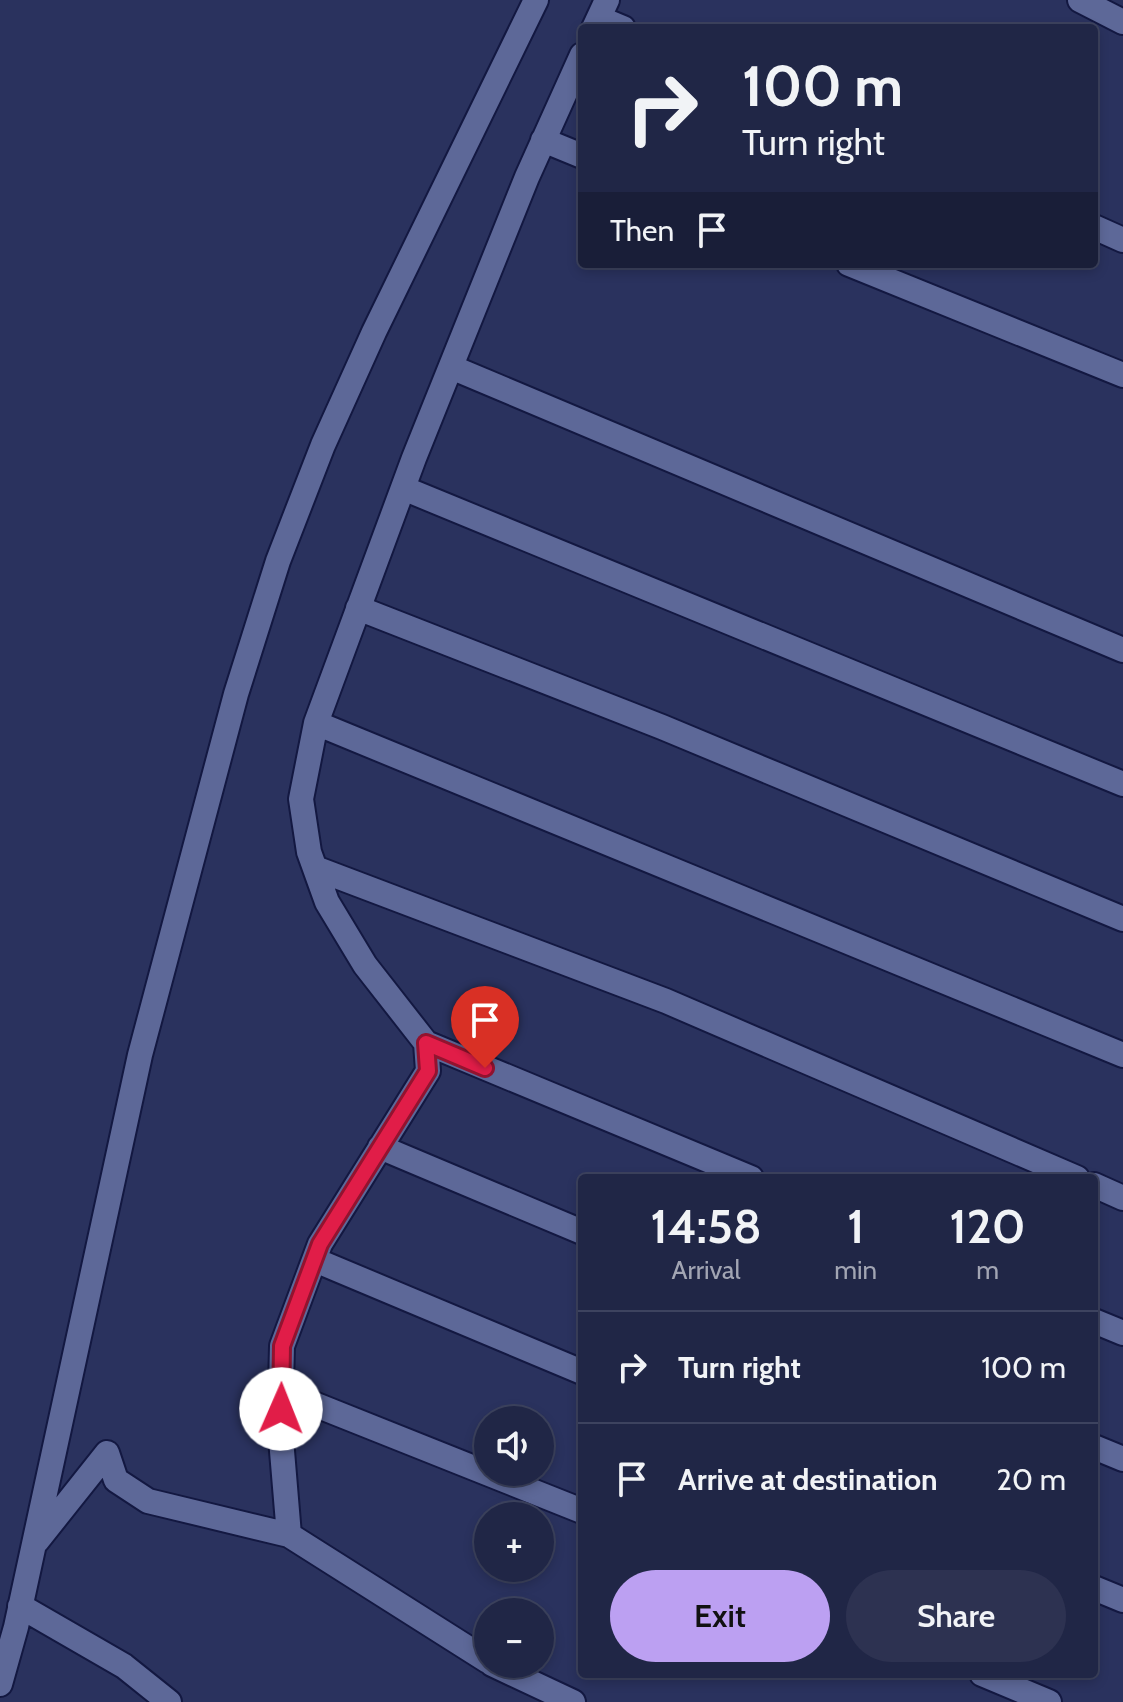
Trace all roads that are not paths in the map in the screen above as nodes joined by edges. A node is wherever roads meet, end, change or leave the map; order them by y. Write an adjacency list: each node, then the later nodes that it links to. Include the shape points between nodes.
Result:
1 (536, 0): 36 (street, via 374,332 278,561 236,694 140,1055)
2 (1080, 0): 3 (street)
3 (1123, 22)
4 (578, 64): 5 (street)
5 (543, 140): 6 (street); 10 (street)
6 (578, 154)
7 (1098, 229): 8 (street)
8 (1123, 240)
9 (859, 268): 11 (street)
10 (451, 367): 12 (street); 14 (street)
11 (1123, 375)
12 (403, 488): 13 (street); 16 (street)
13 (358, 608): 15 (street); 18 (street, via 662,727)
14 (1123, 650)
15 (316, 723): 17 (street, via 301,799); 20 (street)
16 (1123, 784)
17 (315, 868): 19 (street, via 327,902 365,965); 23 (street, via 666,1001)
18 (1123, 919)
19 (426, 1043): 21 (street, via 428,1071); 22 (street)
20 (1123, 1055)
21 (380, 1147): 26 (street); 27 (street)
22 (741, 1174)
23 (1068, 1174)
24 (1098, 1187): 25 (street)
25 (1123, 1198)
26 (578, 1230)
27 (315, 1260): 30 (street); 31 (street, via 282,1346)
28 (1098, 1323): 29 (street)
29 (1123, 1333)
30 (578, 1370)
31 (281, 1391): 34 (street); 35 (street)
32 (1098, 1449): 33 (street)
33 (1123, 1459)
34 (578, 1509)
35 (289, 1535): 36 (street, via 148,1501 116,1480 107,1453); 40 (street)
36 (33, 1546): 39 (street)
37 (1098, 1590): 38 (street)
38 (1123, 1600)
39 (20, 1606): 43 (street); 44 (street, via 124,1666)
40 (474, 1653)
41 (522, 1678): 45 (street)
42 (992, 1678): 46 (street)
43 (0, 1684)
44 (169, 1702)
45 (573, 1702)
46 (1049, 1702)

